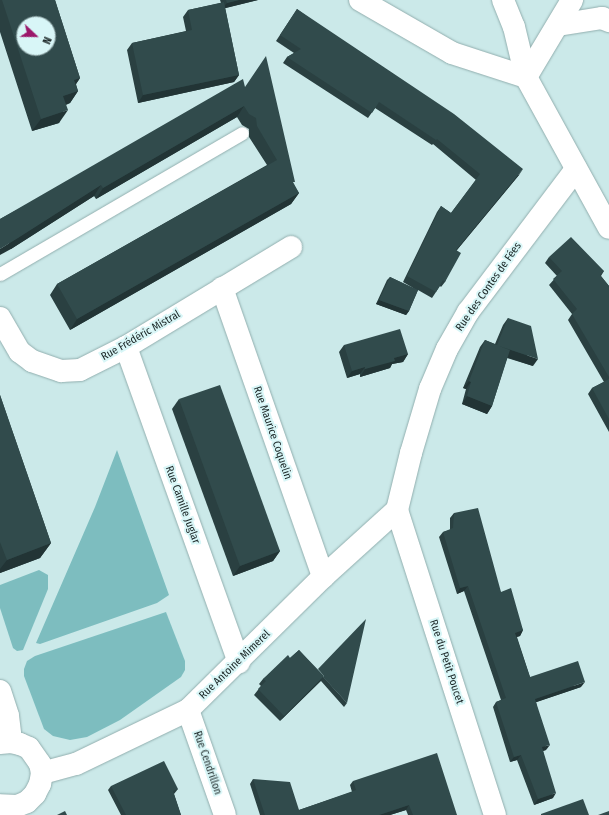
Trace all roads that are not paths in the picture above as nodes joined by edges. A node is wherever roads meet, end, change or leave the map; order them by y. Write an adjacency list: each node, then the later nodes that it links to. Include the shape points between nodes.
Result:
1 (360, 0): 6 (street, via 452,53)
2 (503, 0): 6 (street, via 514,27)
3 (572, 0): 5 (street)
4 (609, 21): 5 (street, via 602,18)
5 (558, 25): 6 (street)
6 (526, 77): 8 (street)
7 (242, 133): 11 (lane)
8 (576, 169): 9 (street); 15 (street, Rue des Contes de Fées, via 468,312 447,349 428,396)
9 (606, 214)
10 (290, 247): 12 (street, Rue Frédéric Mistral)
11 (0, 274)
12 (222, 288): 14 (street, Rue Frédéric Mistral); 16 (street, Rue Maurice Coquelin)
13 (0, 318): 14 (street, Rue Frédéric Mistral, via 20,352 32,361 61,371 80,370)
14 (126, 347): 17 (street, Rue Camille Juglar)
15 (397, 510): 16 (street, Rue Antoine Mimerel); 24 (street, Rue du Petit Poucet)
16 (323, 577): 17 (street, Rue Antoine Mimerel)
17 (239, 662): 19 (street, Rue Antoine Mimerel)
18 (0, 691): 20 (street, via 8,716)
19 (188, 710): 21 (street, Rue Antoine Mimerel, via 76,764); 23 (street, Rue Cendrillon)
20 (5, 743): 21 (street, via 20,744 29,748 40,764)
21 (42, 773): 22 (street, via 35,794 27,802 17,806)
22 (0, 805)
23 (225, 815)
24 (495, 815)

